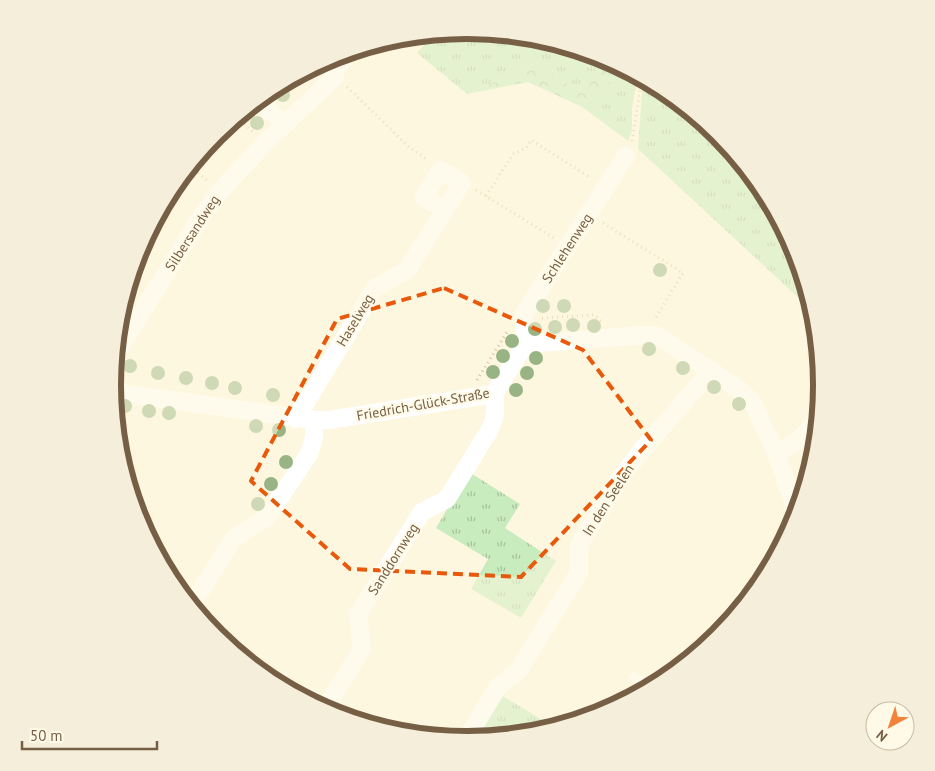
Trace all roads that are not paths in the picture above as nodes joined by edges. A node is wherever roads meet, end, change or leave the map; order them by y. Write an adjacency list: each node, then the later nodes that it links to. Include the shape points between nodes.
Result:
1 (350, 59): 2 (lane)
2 (335, 78): 4 (street, Silbersandweg)
3 (263, 105): 4 (street)
4 (285, 124): 7 (street, Silbersandweg, via 221,190)
5 (626, 156): 8 (street, Schlehenweg, via 524,314)
6 (444, 210): 6 (street, Haselweg, via 462,183 441,170 424,197); 12 (street, Haselweg, via 407,270 375,288)
7 (124, 341)
8 (525, 344): 9 (street, via 658,336); 11 (street, Friedrich-Glück-Straße)
9 (712, 370): 15 (street, via 752,402); 21 (street, In den Seelen, via 622,476 579,545 579,572 519,670 498,687)
10 (121, 393): 12 (street, Friedrich-Glück-Straße)
11 (494, 394): 13 (street, Friedrich-Glück-Straße); 20 (street, Sanddornweg, via 495,421 489,432 447,499 422,512 358,614 362,649)
12 (296, 419): 13 (street, Friedrich-Glück-Straße)
13 (314, 420): 17 (street, via 309,454 267,517 233,539)
14 (812, 427): 15 (street, via 796,443)
15 (776, 453): 16 (street)
16 (794, 503)
17 (195, 600)
18 (634, 677): 19 (lane)
19 (644, 684)
20 (328, 703)
21 (470, 732)

